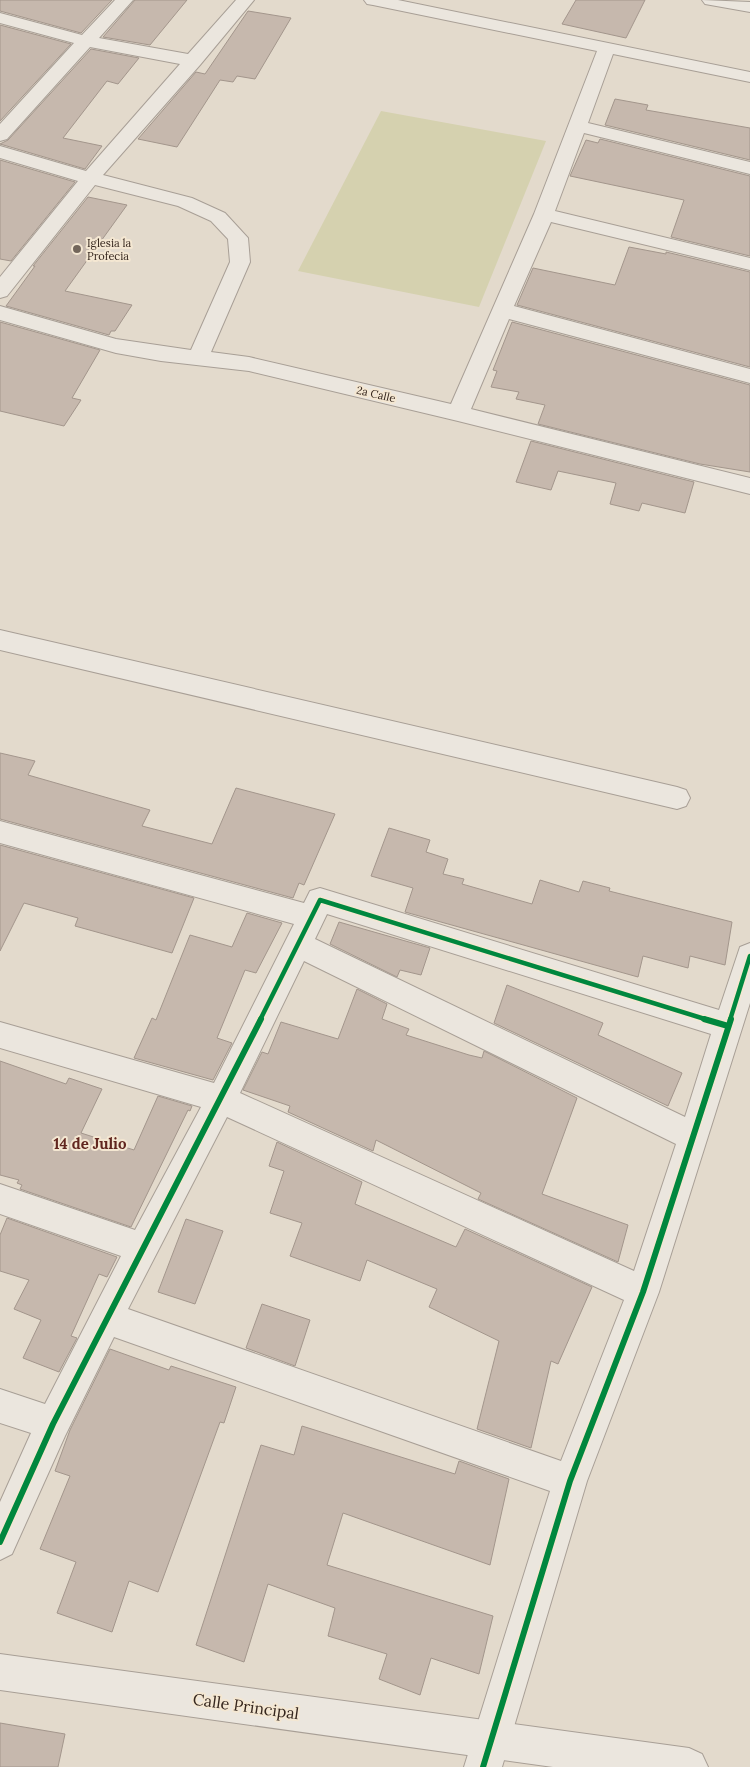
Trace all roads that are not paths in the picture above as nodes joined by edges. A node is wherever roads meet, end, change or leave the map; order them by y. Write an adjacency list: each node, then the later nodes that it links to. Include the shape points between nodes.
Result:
1 (124, 0): 7 (street)
2 (244, 0): 9 (street)
3 (711, 0): 5 (street)
4 (384, 2): 8 (street)
5 (750, 7)
6 (3, 13): 7 (street)
7 (86, 41): 9 (street); 12 (street)
8 (607, 47): 10 (street); 11 (street)
9 (194, 61): 15 (street)
10 (750, 77)
11 (576, 126): 14 (street); 16 (street)
12 (0, 135)
13 (0, 152): 15 (street)
14 (750, 168)
15 (90, 178): 18 (street); 21 (street, via 185,202 218,217 238,238 240,262)
16 (544, 214): 17 (street); 19 (street)
17 (750, 264)
18 (0, 291)
19 (502, 310): 22 (street); 23 (street)
20 (0, 314): 21 (street, 2a Calle, via 116,346)
21 (198, 358): 23 (street, 2a Calle, via 249,364)
22 (750, 376)
23 (458, 412): 24 (street, 2a Calle)
24 (750, 486)
25 (0, 640): 26 (street)
26 (677, 798)
27 (0, 832): 28 (street)
28 (305, 931): 30 (street, via 320,900); 32 (street); 33 (street)
29 (750, 956): 30 (street)
30 (728, 1026): 33 (street)
31 (0, 1035): 32 (street)
32 (221, 1099): 35 (street); 36 (street)
33 (694, 1137): 36 (street)
34 (0, 1199): 35 (street)
35 (142, 1248): 37 (street)
36 (643, 1292): 40 (street)
37 (107, 1318): 39 (street); 40 (street)
38 (0, 1406): 39 (street)
39 (53, 1424): 41 (street)
40 (570, 1481): 43 (street)
41 (0, 1542)
42 (0, 1672): 43 (street, Calle Principal)
43 (488, 1754): 44 (street, Calle Principal)
44 (689, 1767)

